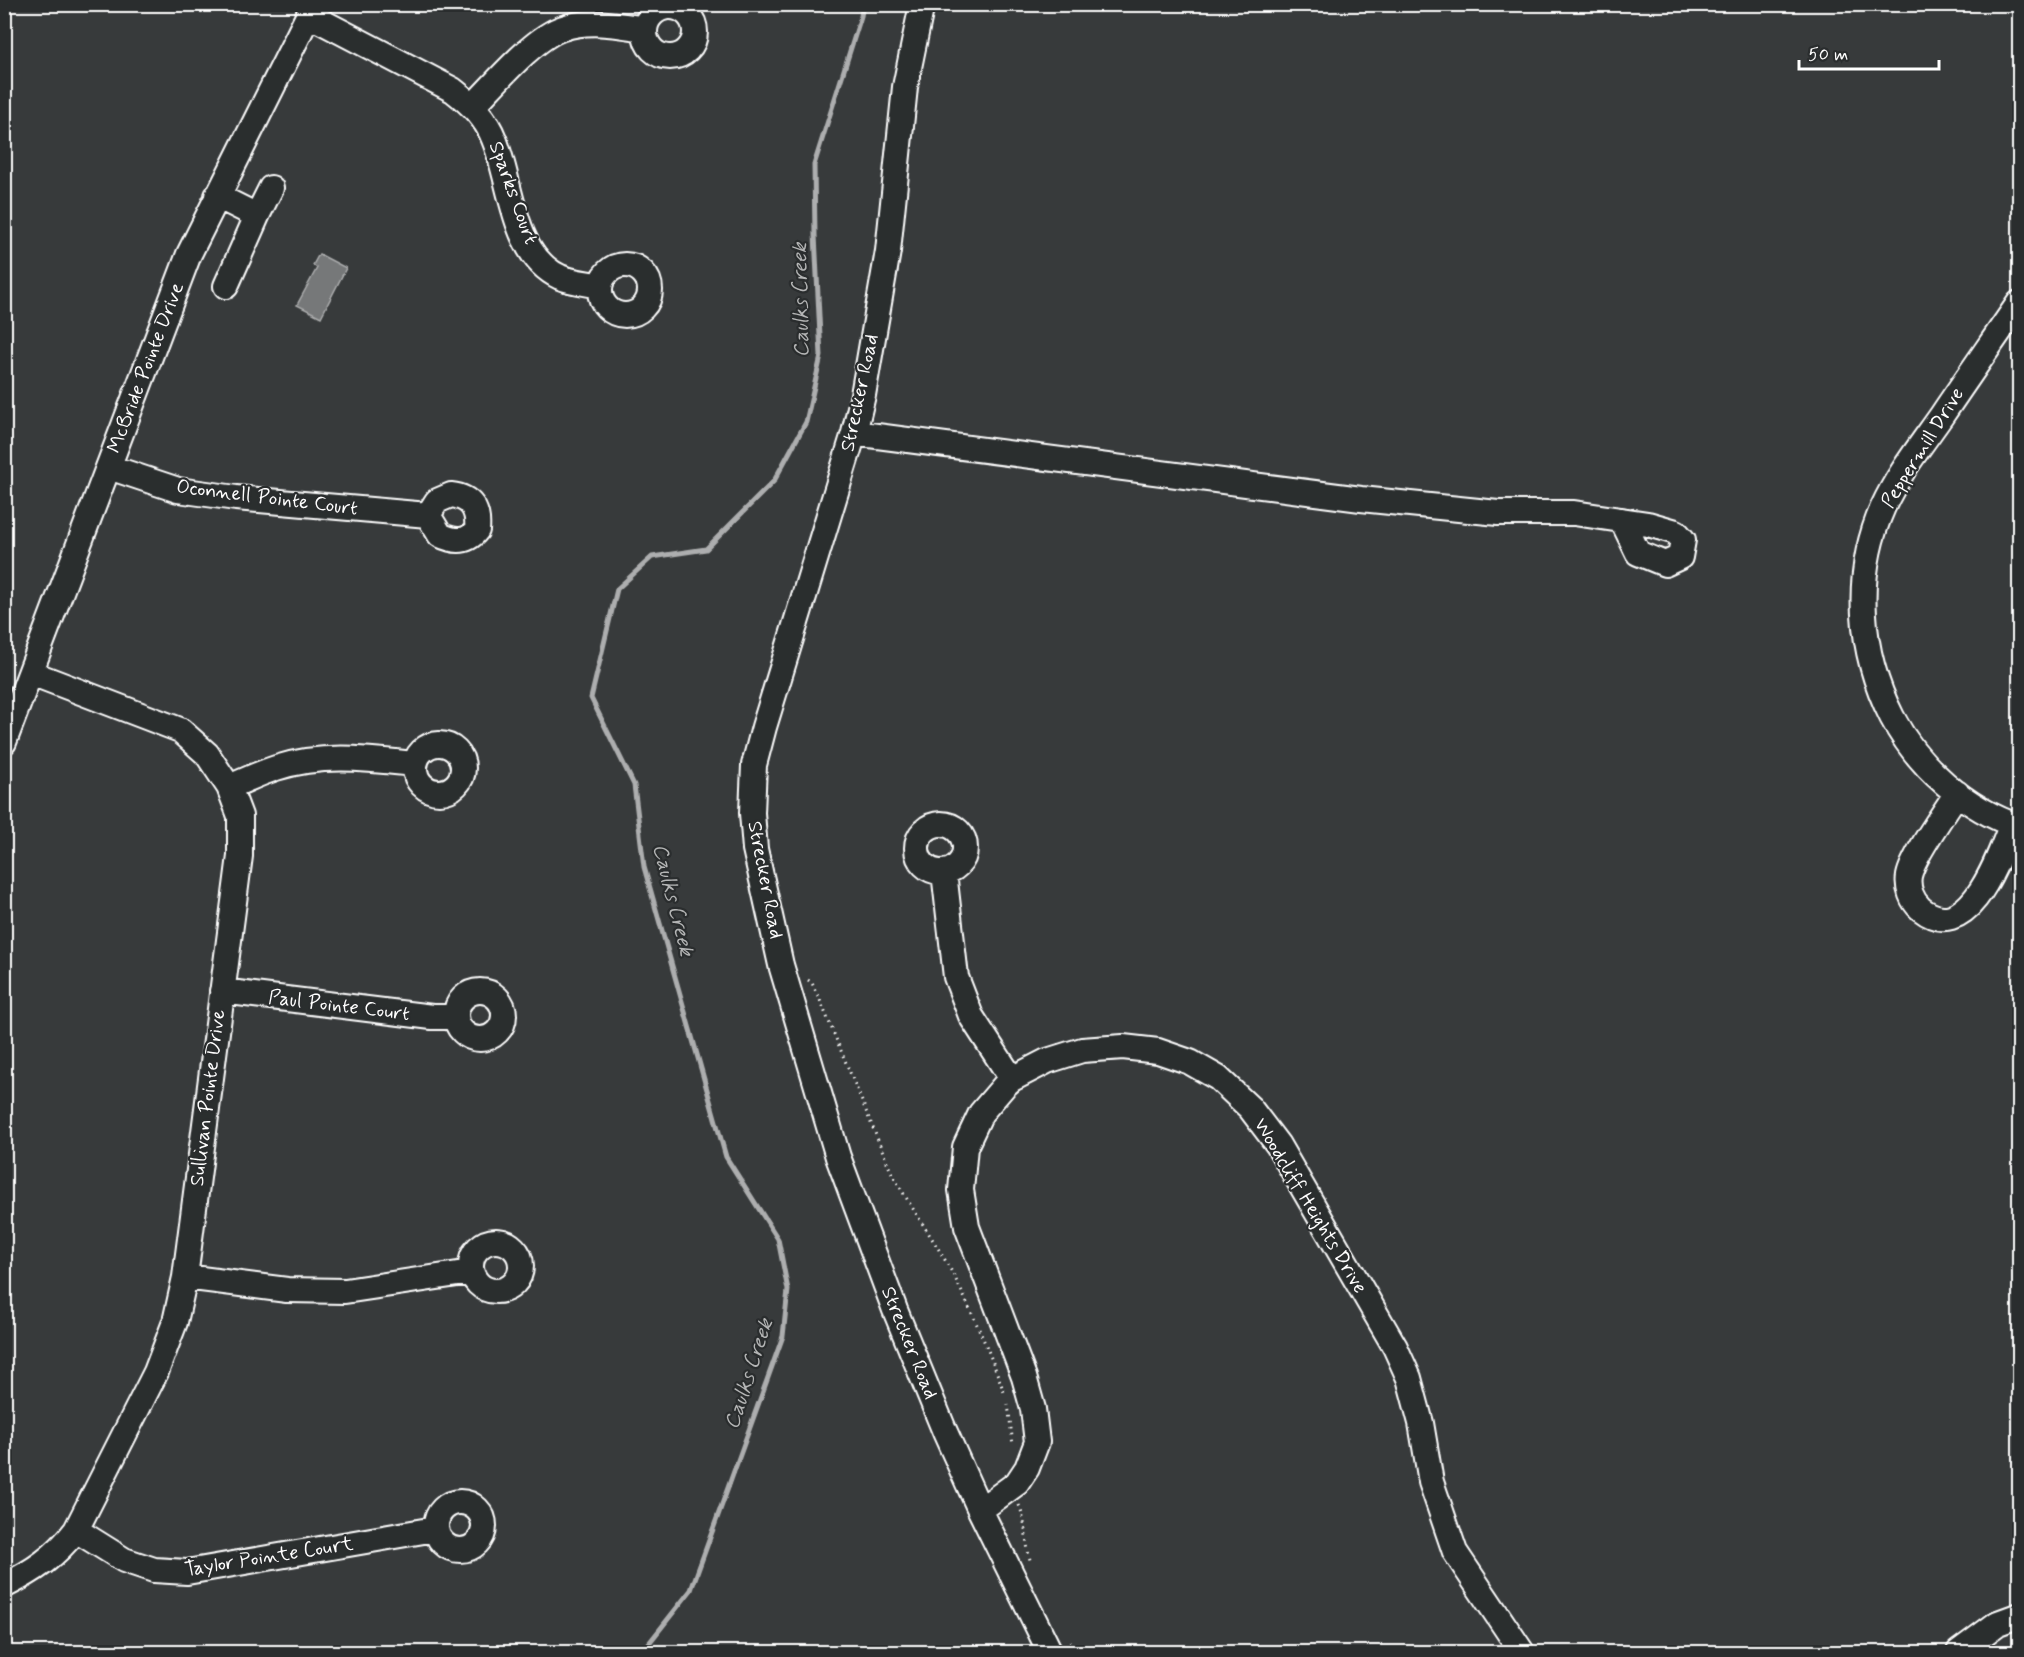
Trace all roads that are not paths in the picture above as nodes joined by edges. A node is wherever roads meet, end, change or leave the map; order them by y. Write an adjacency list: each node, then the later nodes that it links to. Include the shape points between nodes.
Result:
1 (922, 4): 11 (street, Strecker Road, via 905,87 888,251)
2 (312, 10): 4 (street, Sparks Court, via 453,90); 6 (street, McBride Pointe Drive)
3 (645, 29): 4 (street, via 592,23 564,27 533,47)
4 (473, 106): 9 (street, Sparks Court, via 494,139 528,248 558,276)
5 (271, 188): 7 (street)
6 (217, 195): 7 (street); 12 (street, McBride Pointe Drive, via 189,255)
7 (257, 216): 8 (street)
8 (226, 286)
9 (600, 286)
10 (2019, 303): 19 (street, Peppermill Drive, via 1907,465 1884,506 1867,560 1864,623 1883,700 1918,756)
11 (854, 433): 14 (street, via 1361,500 1498,513 1574,513); 27 (street, Strecker Road, via 754,765 755,849 782,965 838,1157 895,1310)
12 (109, 467): 13 (street, Oconnell Pointe Court, via 178,490); 15 (street, McBride Pointe Drive)
13 (428, 515)
14 (1622, 520)
15 (31, 673): 16 (street, McBride Pointe Drive); 18 (street, Sullivan Pointe Drive, via 180,730 207,754)
16 (4, 742)
17 (414, 764): 18 (street, via 343,758 307,760 277,767)
18 (229, 787): 22 (street, Sullivan Pointe Drive, via 240,816 240,856)
19 (1957, 793): 20 (street, Peppermill Drive); 20 (street, Peppermill Drive, via 1910,874 1912,897 1929,915 1952,917 1975,901)
20 (2016, 826)
21 (944, 872): 24 (street, via 956,977 971,1016)
22 (222, 991): 23 (street, Paul Pointe Court); 26 (street, Sullivan Pointe Drive)
23 (456, 1017)
24 (1012, 1078): 27 (street, Woodcliff Heights Drive, via 981,1113 965,1147 961,1190 967,1227 1034,1409 1037,1442 1017,1483); 33 (street, Woodcliff Heights Drive, via 1082,1050 1123,1047 1158,1051 1190,1062 1218,1078 1250,1108 1278,1144 1395,1347 1409,1378 1431,1482 1455,1552)
25 (471, 1272): 26 (street, via 345,1291 287,1290)
26 (185, 1277): 29 (street, Sullivan Pointe Drive, via 175,1322 156,1372)
27 (980, 1510): 32 (street, Strecker Road)
28 (435, 1529): 29 (street, Taylor Pointe Court, via 187,1572 154,1570 124,1560)
29 (76, 1530): 30 (street, Sullivan Pointe Drive, via 60,1550 33,1572)
30 (4, 1586)
31 (2019, 1615): 34 (street, via 1998,1623)
32 (1050, 1653)
33 (1522, 1653)
34 (1959, 1653)

